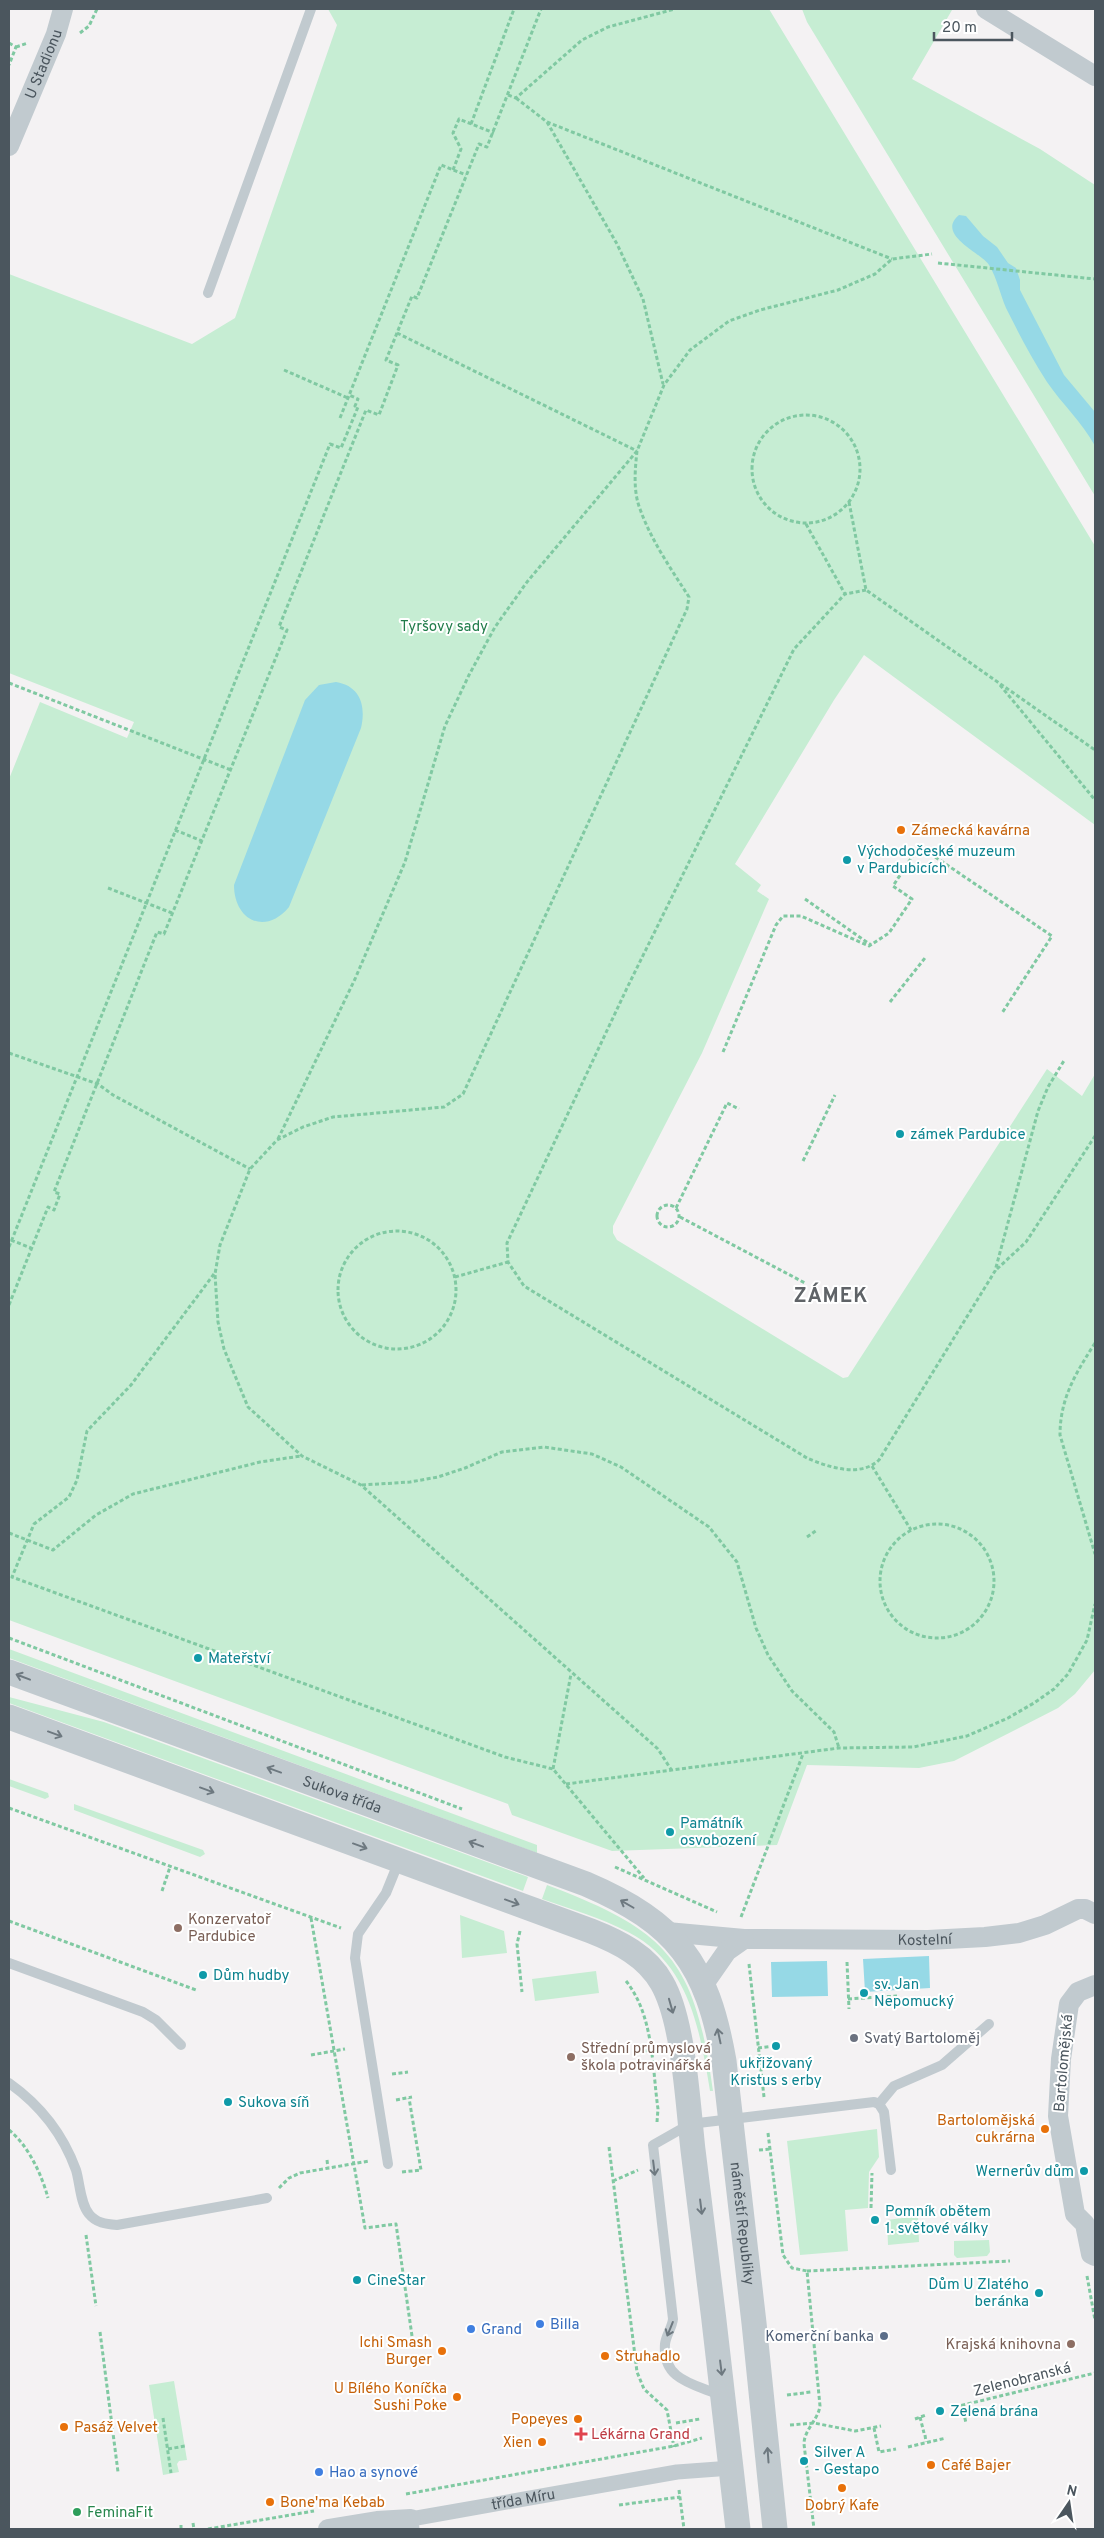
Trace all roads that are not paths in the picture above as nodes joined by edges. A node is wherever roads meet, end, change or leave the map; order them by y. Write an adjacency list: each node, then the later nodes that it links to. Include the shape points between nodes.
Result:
1 (63, 9): 5 (street, U Stadionu, via 56,34)
2 (311, 9): 6 (lane)
3 (986, 9): 4 (street)
4 (1095, 76)
5 (9, 146)
6 (208, 293)
7 (9, 1672): 12 (street, Sukova třída, one-way to 7, via 624,1902 586,1884)
8 (9, 1717): 9 (street, one-way to 9)
9 (399, 1861): 21 (street, one-way to 21, via 607,1938 648,1964 663,1984 673,2010); 22 (lane, via 386,1893 358,1934 355,1958)
10 (1092, 1907): 11 (street, Kostelní, via 1072,1911 1038,1928 1003,1936 900,1941)
11 (741, 1930): 12 (street, Kostelní); 14 (street)
12 (667, 1932): 14 (street, náměstí Republiky)
13 (9, 1963): 17 (lane, via 143,2012)
14 (704, 1984): 20 (street, náměstí Republiky, one-way to 14, via 721,2045)
15 (1095, 1985): 25 (street, Bartolomějská, via 1078,1992 1069,2004 1058,2116 1076,2214 1085,2224 1091,2254)
16 (989, 2024): 19 (lane, via 942,2064 894,2086)
17 (181, 2045)
18 (9, 2083): 24 (lane, via 26,2096 54,2127 76,2170 88,2213 100,2223 117,2225)
19 (879, 2104): 20 (lane, via 869,2102); 23 (lane, via 884,2112)
20 (730, 2119): 21 (lane); 28 (street, náměstí Republiky, one-way to 20, via 766,2429)
21 (690, 2124): 26 (street, one-way to 26); 26 (lane, one-way to 26, via 656,2142 652,2150 673,2319 665,2345 667,2364 671,2372 680,2378)
22 (388, 2164)
23 (891, 2170)
24 (267, 2198)
25 (1095, 2256)
26 (724, 2398): 27 (street)
27 (725, 2470): 28 (street, via 747,2477); 29 (street, třída Míru, via 677,2472); 31 (street)
28 (771, 2504): 32 (street, náměstí Republiky)
29 (412, 2524): 30 (street, třída Míru, via 377,2520)
30 (328, 2529)
31 (738, 2529)
32 (774, 2529)

